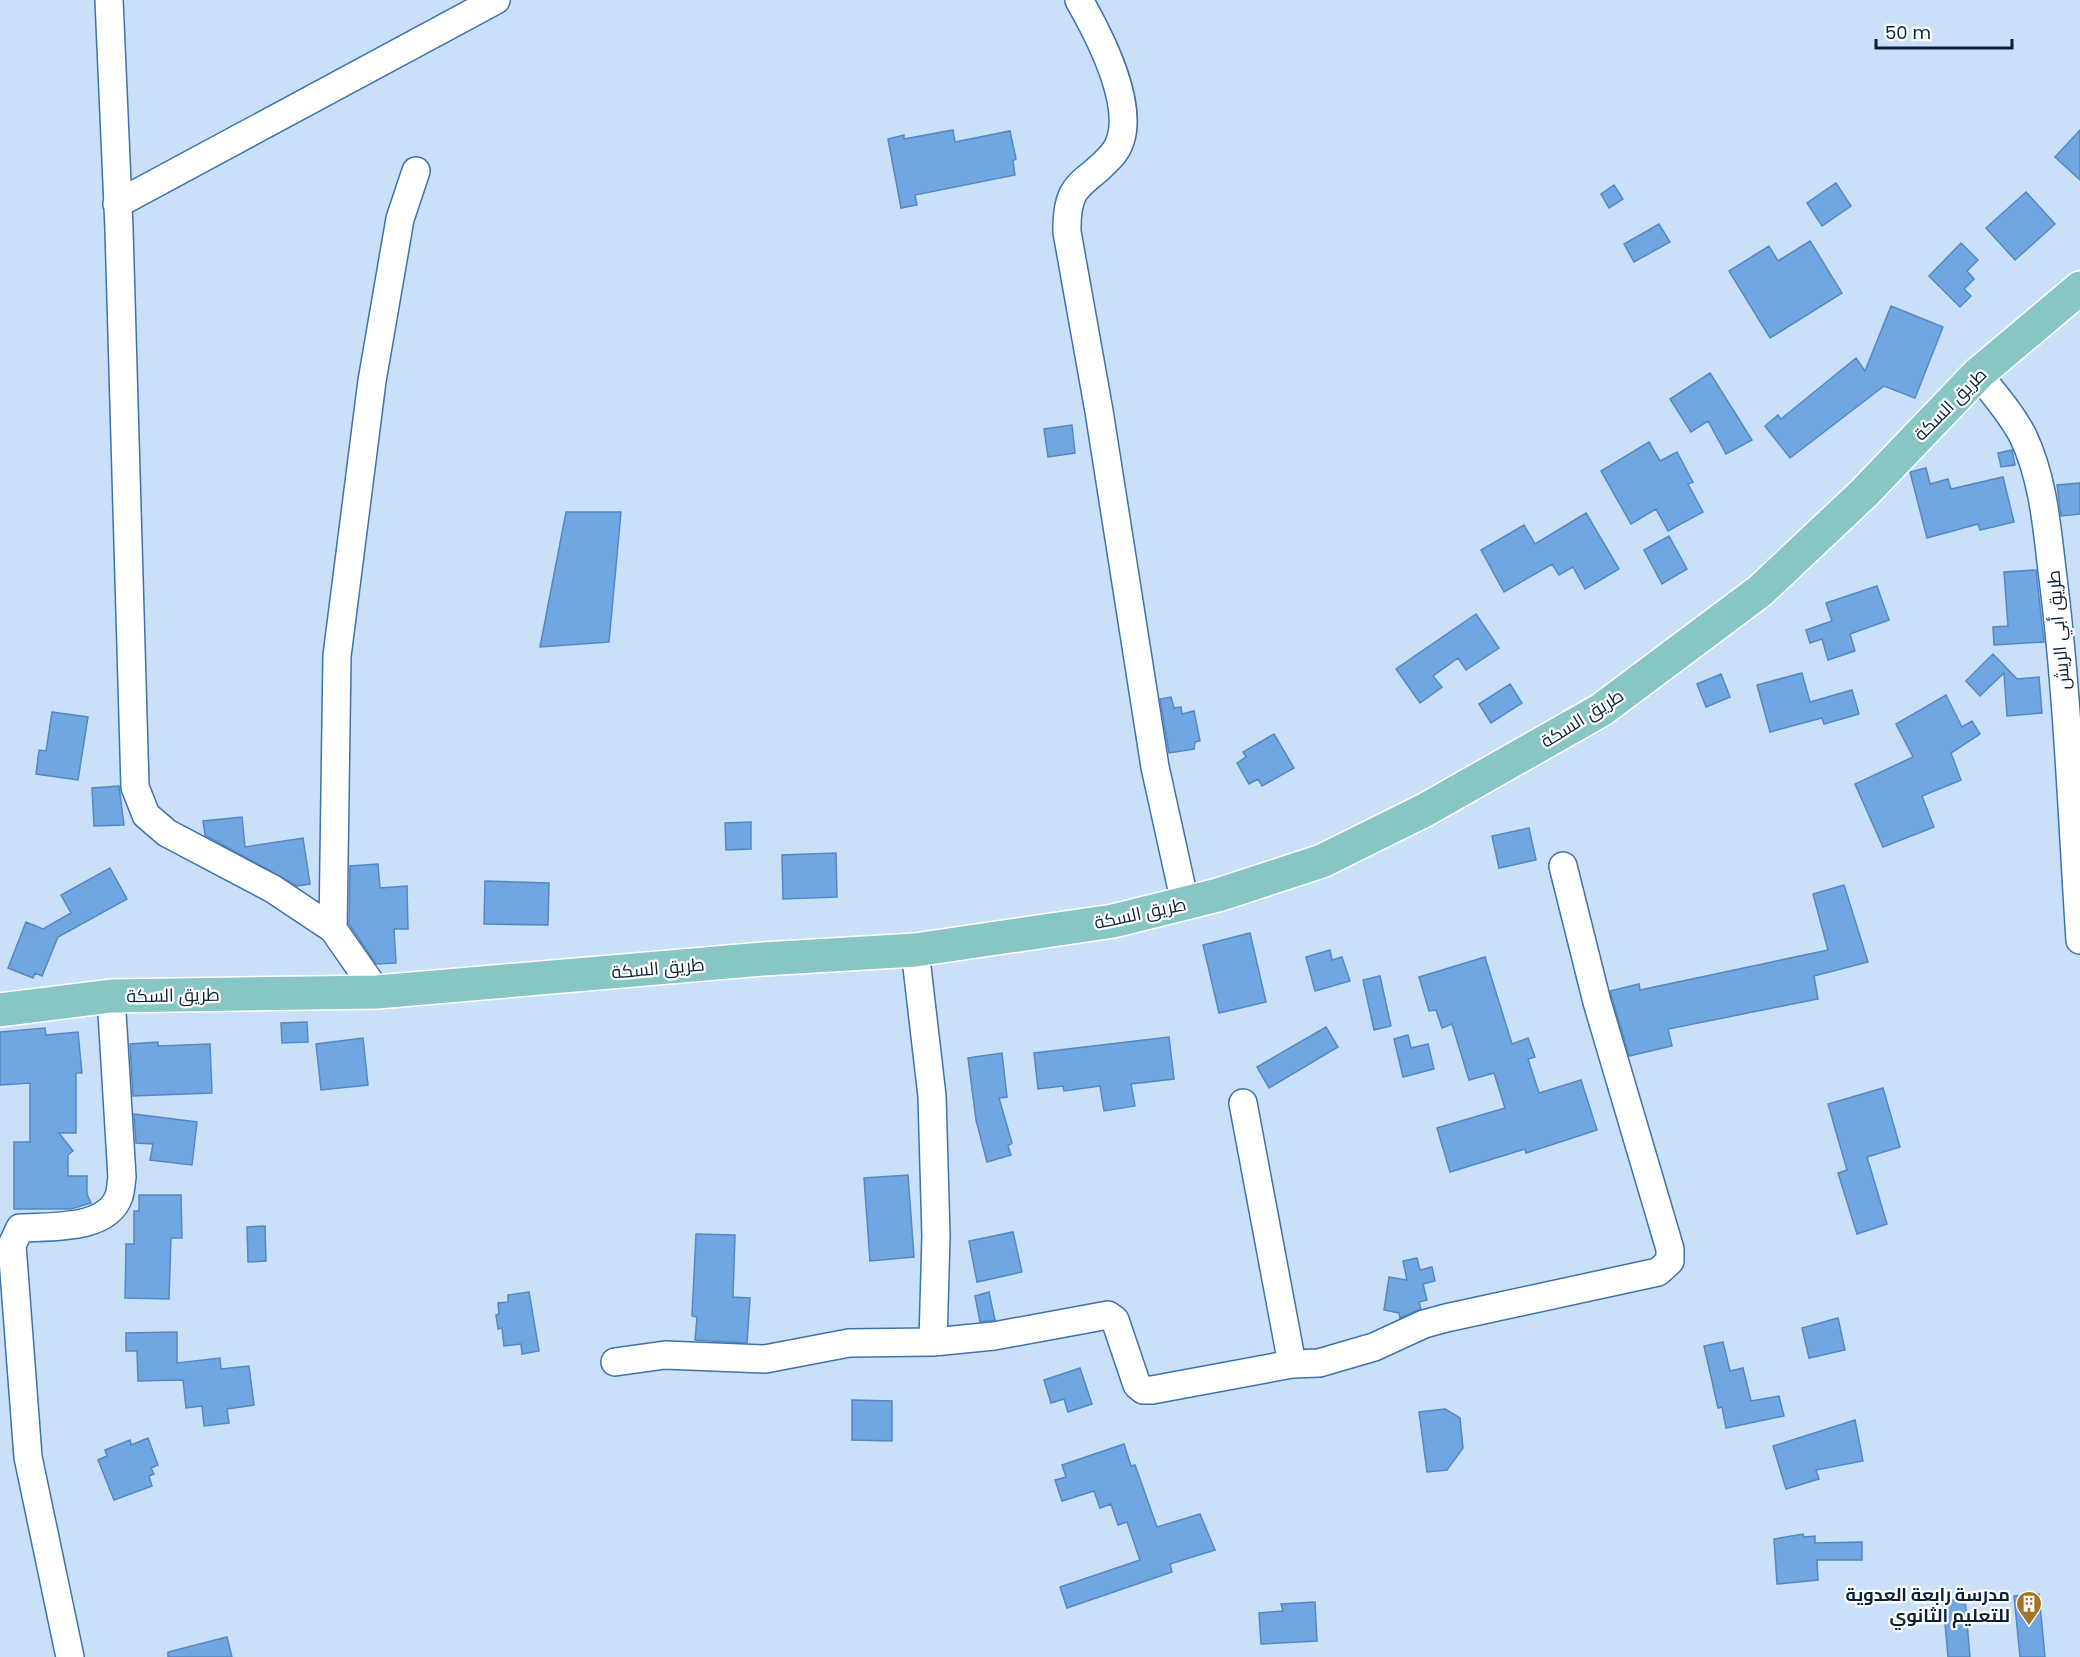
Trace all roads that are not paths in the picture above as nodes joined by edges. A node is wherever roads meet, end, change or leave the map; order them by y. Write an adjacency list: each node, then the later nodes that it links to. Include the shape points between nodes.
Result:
1 (109, 0): 5 (street)
2 (496, 0): 5 (street)
3 (1079, 0): 10 (street, via 1110,65 1123,126 1112,155 1075,190 1067,211 1067,232 1155,767)
4 (416, 171): 11 (street, via 400,219 372,381 337,656)
5 (117, 204): 11 (street, via 135,787 146,815 167,833 273,890)
6 (2080, 288): 7 (main road, طريق السكة)
7 (1978, 374): 8 (street, طريق أبي الريش, via 2011,416 2033,464); 10 (main road, طريق السكة, via 1864,493 1760,591 1601,710 1425,810 1322,861)
8 (2070, 632): 12 (street, طريق أبي الريش)
9 (1563, 866): 20 (street, via 1594,992 1670,1249 1670,1261 1658,1272 1641,1277 1446,1318 1374,1347 1319,1362)
10 (1185, 903): 13 (main road, طريق السكة, via 1113,921)
11 (333, 929): 14 (street)
12 (2080, 940)
13 (915, 950): 14 (main road, طريق السكة); 18 (street, via 932,1096 936,1236)
14 (377, 992): 15 (main road, طريق السكة)
15 (111, 996): 16 (main road, طريق السكة); 21 (street, via 122,1177 119,1196 111,1209 87,1222 20,1228 12,1245 28,1457)
16 (0, 1010)
17 (1243, 1103): 20 (street)
18 (933, 1342): 19 (street, via 849,1343 765,1359 665,1355); 20 (street, via 994,1336 1108,1315 1115,1320 1137,1385 1143,1390)
19 (615, 1362)
20 (1292, 1364)
21 (70, 1657)

